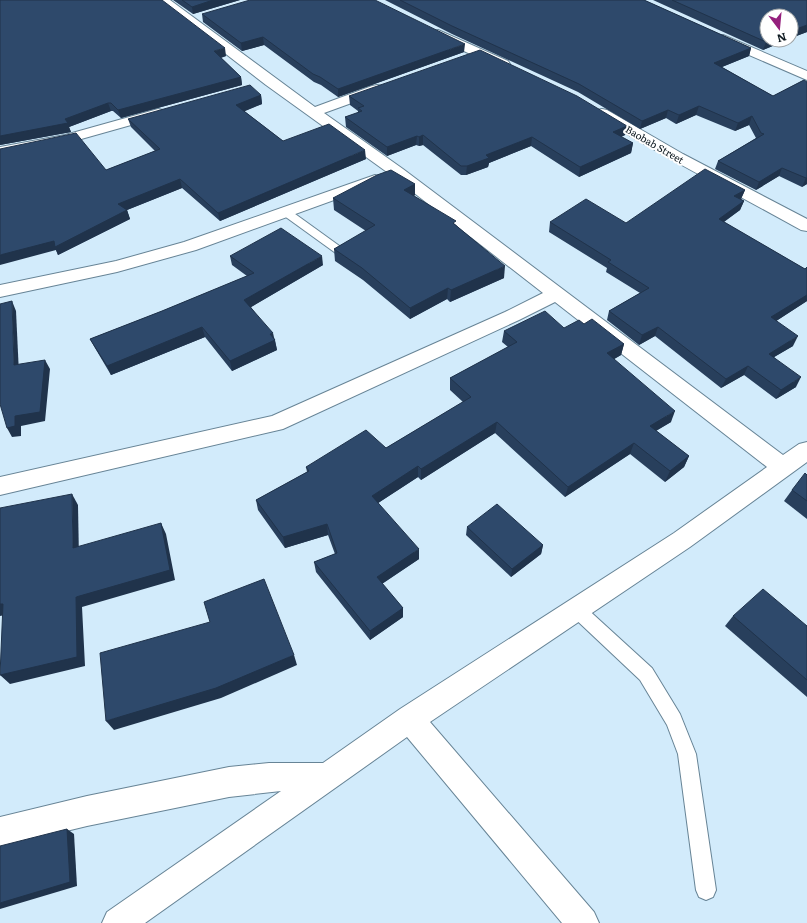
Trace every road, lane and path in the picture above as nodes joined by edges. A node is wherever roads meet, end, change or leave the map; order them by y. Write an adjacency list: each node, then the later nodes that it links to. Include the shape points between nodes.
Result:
1 (162, 0): 11 (street, via 197,18 263,84)
2 (427, 28): 4 (street)
3 (711, 33): 7 (street)
4 (478, 53): 5 (street); 6 (street)
5 (464, 58)
6 (515, 70)
7 (807, 76)
8 (389, 85): 11 (street)
9 (594, 108): 15 (street, Baobab Street, via 641,138)
10 (173, 109): 12 (street, via 67,139)
11 (314, 112): 13 (street)
12 (0, 152)
13 (397, 172): 14 (street); 18 (street)
14 (287, 213): 16 (lane); 17 (street, via 176,250 117,266)
15 (807, 226)
16 (341, 252)
17 (0, 291)
18 (556, 294): 20 (street); 21 (street, via 276,423)
19 (807, 450): 20 (street)
20 (782, 467): 22 (street, via 682,540)
21 (0, 486)
22 (578, 610): 23 (street); 26 (lane, via 646,674 674,720 687,754)
23 (410, 719): 24 (street); 28 (street)
24 (325, 778): 25 (street, via 269,777 229,782 87,810); 27 (street)
25 (0, 832)
26 (706, 890)
27 (118, 923)
28 (583, 923)

